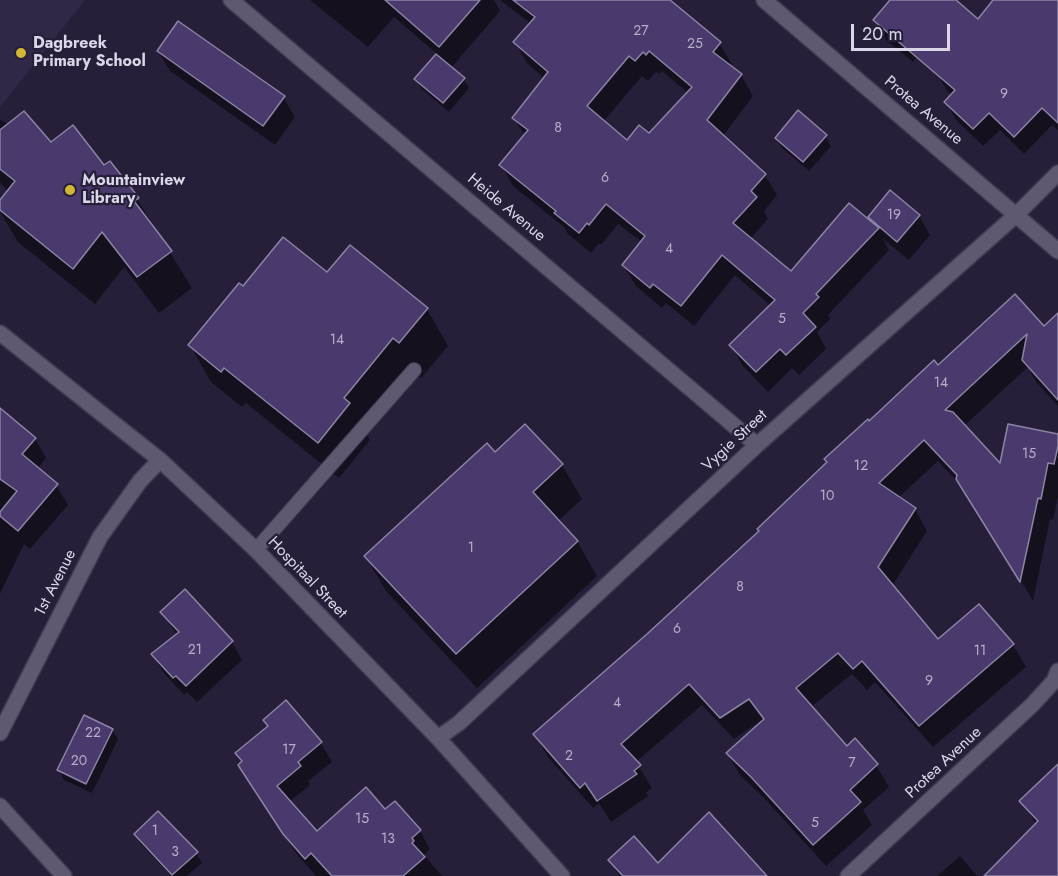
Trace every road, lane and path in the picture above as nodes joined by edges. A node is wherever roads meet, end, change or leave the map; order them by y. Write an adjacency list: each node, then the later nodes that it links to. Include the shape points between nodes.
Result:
1 (231, 0): 8 (street, Heide Avenue)
2 (764, 0): 4 (street, Protea Avenue)
3 (1058, 173): 4 (street, Vygie Street)
4 (1016, 214): 5 (street, Protea Avenue); 8 (street, Vygie Street)
5 (1058, 251)
6 (0, 333): 9 (street, Hospitaal Street)
7 (414, 370): 10 (lane)
8 (757, 445): 13 (street, Vygie Street, via 459,723)
9 (160, 460): 10 (street, Hospitaal Street); 12 (street, 1st Avenue, via 100,537)
10 (256, 550): 13 (street, Hospitaal Street)
11 (1058, 671): 17 (street, Protea Avenue, via 1032,705)
12 (0, 733)
13 (438, 738): 16 (street, Hospitaal Street)
14 (0, 806): 15 (street)
15 (64, 876)
16 (562, 876)
17 (848, 876)

